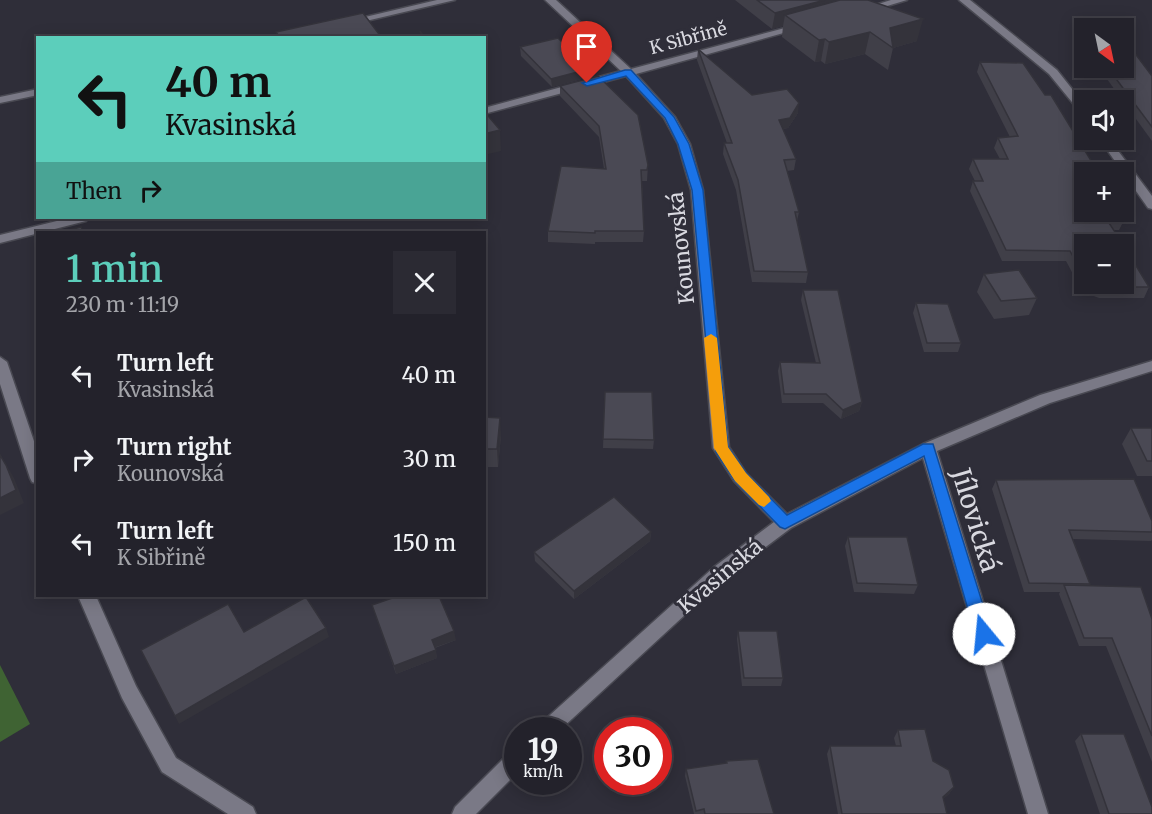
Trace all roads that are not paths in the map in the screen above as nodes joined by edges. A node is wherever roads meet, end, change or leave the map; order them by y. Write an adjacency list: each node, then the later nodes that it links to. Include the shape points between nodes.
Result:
1 (450, 0): 7 (street)
2 (550, 0): 8 (street, Kounovská)
3 (902, 0): 5 (street)
4 (964, 0): 10 (street, via 1053,72)
5 (858, 12)
6 (814, 23): 8 (street, K Sibřině)
7 (338, 25)
8 (628, 72): 12 (street, K Sibřině); 21 (street, Kounovská, via 669,117 684,144 698,190 721,448 740,477)
9 (36, 92): 11 (street)
10 (1074, 98)
11 (0, 100)
12 (486, 110)
13 (1112, 150): 14 (street)
14 (1152, 205)
15 (78, 219): 16 (street)
16 (0, 239)
17 (0, 362): 20 (street)
18 (1152, 366): 19 (street, Kvasinská, via 1045,399)
19 (928, 448): 21 (street, Kvasinská); 27 (street, Jílovická)
20 (36, 472)
21 (785, 523): 23 (street, Kvasinská, via 720,572)
22 (87, 597): 25 (street, via 129,692 170,765)
23 (561, 717)
24 (504, 772): 26 (street)
25 (246, 814)
26 (462, 814)
27 (1038, 814)

